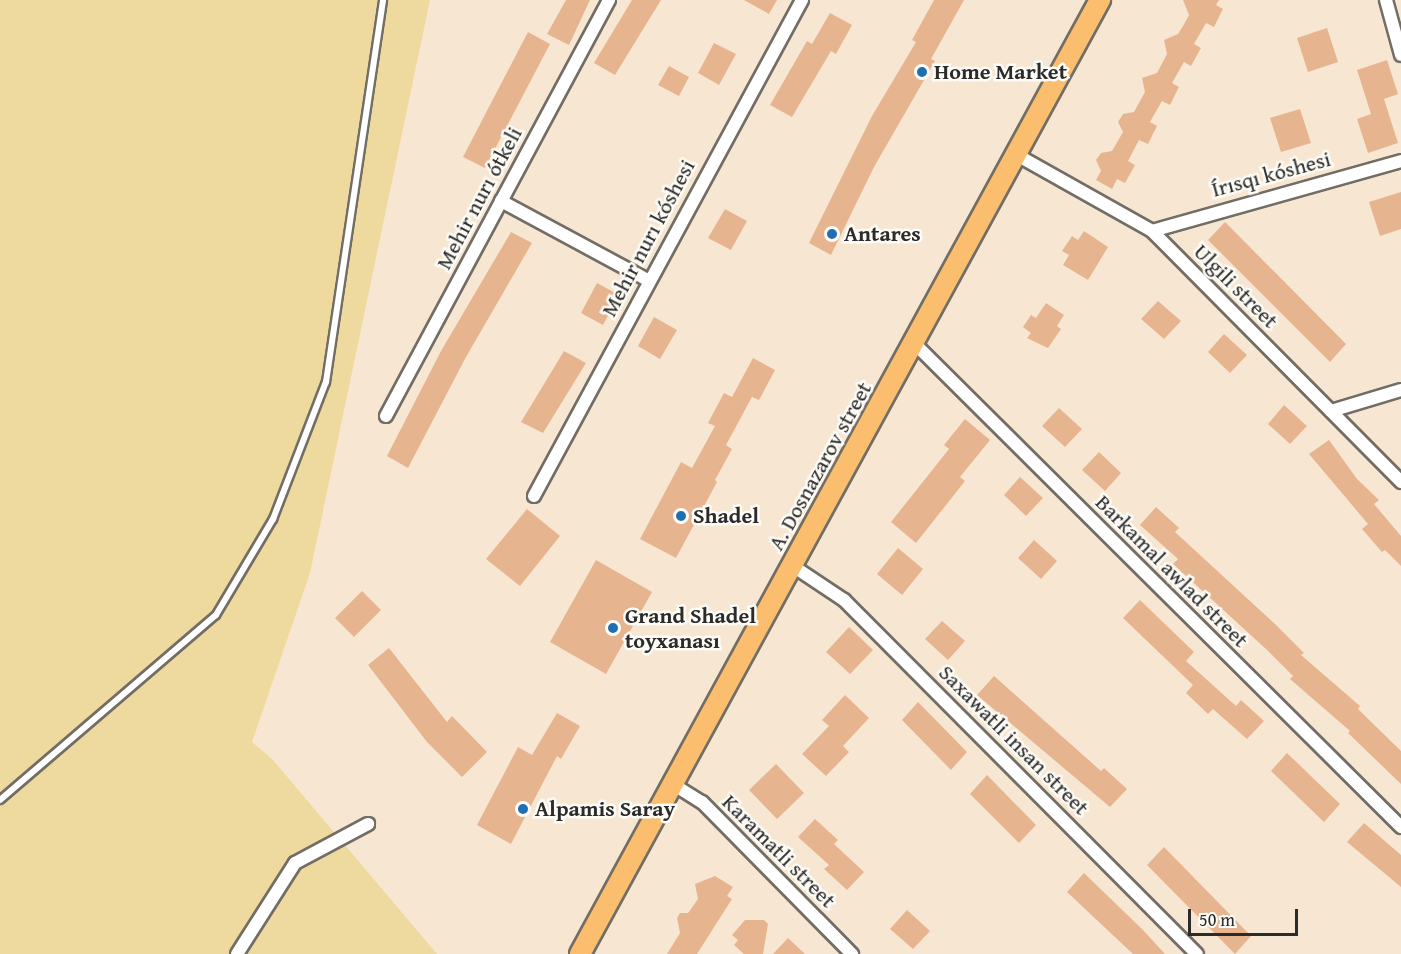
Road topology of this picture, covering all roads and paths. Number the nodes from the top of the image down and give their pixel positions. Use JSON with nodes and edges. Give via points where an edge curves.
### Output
{"nodes":[{"id":1,"x":383,"y":0,"type":"edge"},
{"id":2,"x":609,"y":0,"type":"edge"},
{"id":3,"x":802,"y":0,"type":"edge"},
{"id":4,"x":1100,"y":0,"type":"edge"},
{"id":5,"x":1386,"y":0,"type":"edge"},
{"id":6,"x":1401,"y":55,"type":"edge"},
{"id":7,"x":1015,"y":154,"type":"junction"},
{"id":8,"x":1401,"y":161,"type":"edge"},
{"id":9,"x":501,"y":201,"type":"junction"},
{"id":10,"x":1152,"y":231,"type":"junction"},
{"id":11,"x":648,"y":280,"type":"junction"},
{"id":12,"x":915,"y":343,"type":"junction"},
{"id":13,"x":1401,"y":390,"type":"edge"},
{"id":14,"x":1331,"y":411,"type":"junction"},
{"id":15,"x":386,"y":416,"type":"dead end"},
{"id":16,"x":1401,"y":482,"type":"edge"},
{"id":17,"x":534,"y":496,"type":"dead end"},
{"id":18,"x":793,"y":566,"type":"junction"},
{"id":19,"x":671,"y":783,"type":"junction"},
{"id":20,"x":0,"y":800,"type":"edge"},
{"id":21,"x":368,"y":824,"type":"dead end"},
{"id":22,"x":1401,"y":827,"type":"edge"},
{"id":23,"x":237,"y":954,"type":"edge"},
{"id":24,"x":580,"y":954,"type":"edge"},
{"id":25,"x":852,"y":954,"type":"edge"},
{"id":26,"x":1197,"y":954,"type":"edge"}],
"edges":[{"from":1,"to":20,"type":"lane","via":[[326,382],[273,519],[216,615]]},
{"from":2,"to":9,"type":"street","name":"Mehir nurı ótkeli"},
{"from":3,"to":11,"type":"street","name":"Mehir nurı kóshesi"},
{"from":4,"to":7,"type":"main road","name":"A. Dosnazarov street"},
{"from":5,"to":6,"type":"street"},
{"from":7,"to":10,"type":"street","name":"Ulgili street"},
{"from":7,"to":12,"type":"main road","name":"A. Dosnazarov street"},
{"from":8,"to":10,"type":"street","name":"Írısqı kóshesi"},
{"from":9,"to":11,"type":"street"},
{"from":9,"to":15,"type":"street","name":"Mehir nurı ótkeli"},
{"from":10,"to":14,"type":"street","name":"Ulgili street"},
{"from":11,"to":17,"type":"street","name":"Mehir nurı kóshesi"},
{"from":12,"to":18,"type":"main road","name":"A. Dosnazarov street"},
{"from":12,"to":22,"type":"street","name":"Barkamal awlad street"},
{"from":13,"to":14,"type":"street"},
{"from":14,"to":16,"type":"street","name":"Ulgili street"},
{"from":18,"to":19,"type":"main road","name":"A. Dosnazarov street"},
{"from":18,"to":26,"type":"street","name":"Saxawatli insan street","via":[[844,600]]},
{"from":19,"to":24,"type":"main road","name":"A. Dosnazarov street"},
{"from":19,"to":25,"type":"street","name":"Karamatli street","via":[[702,802]]},
{"from":21,"to":23,"type":"street","via":[[295,863]]}]}
